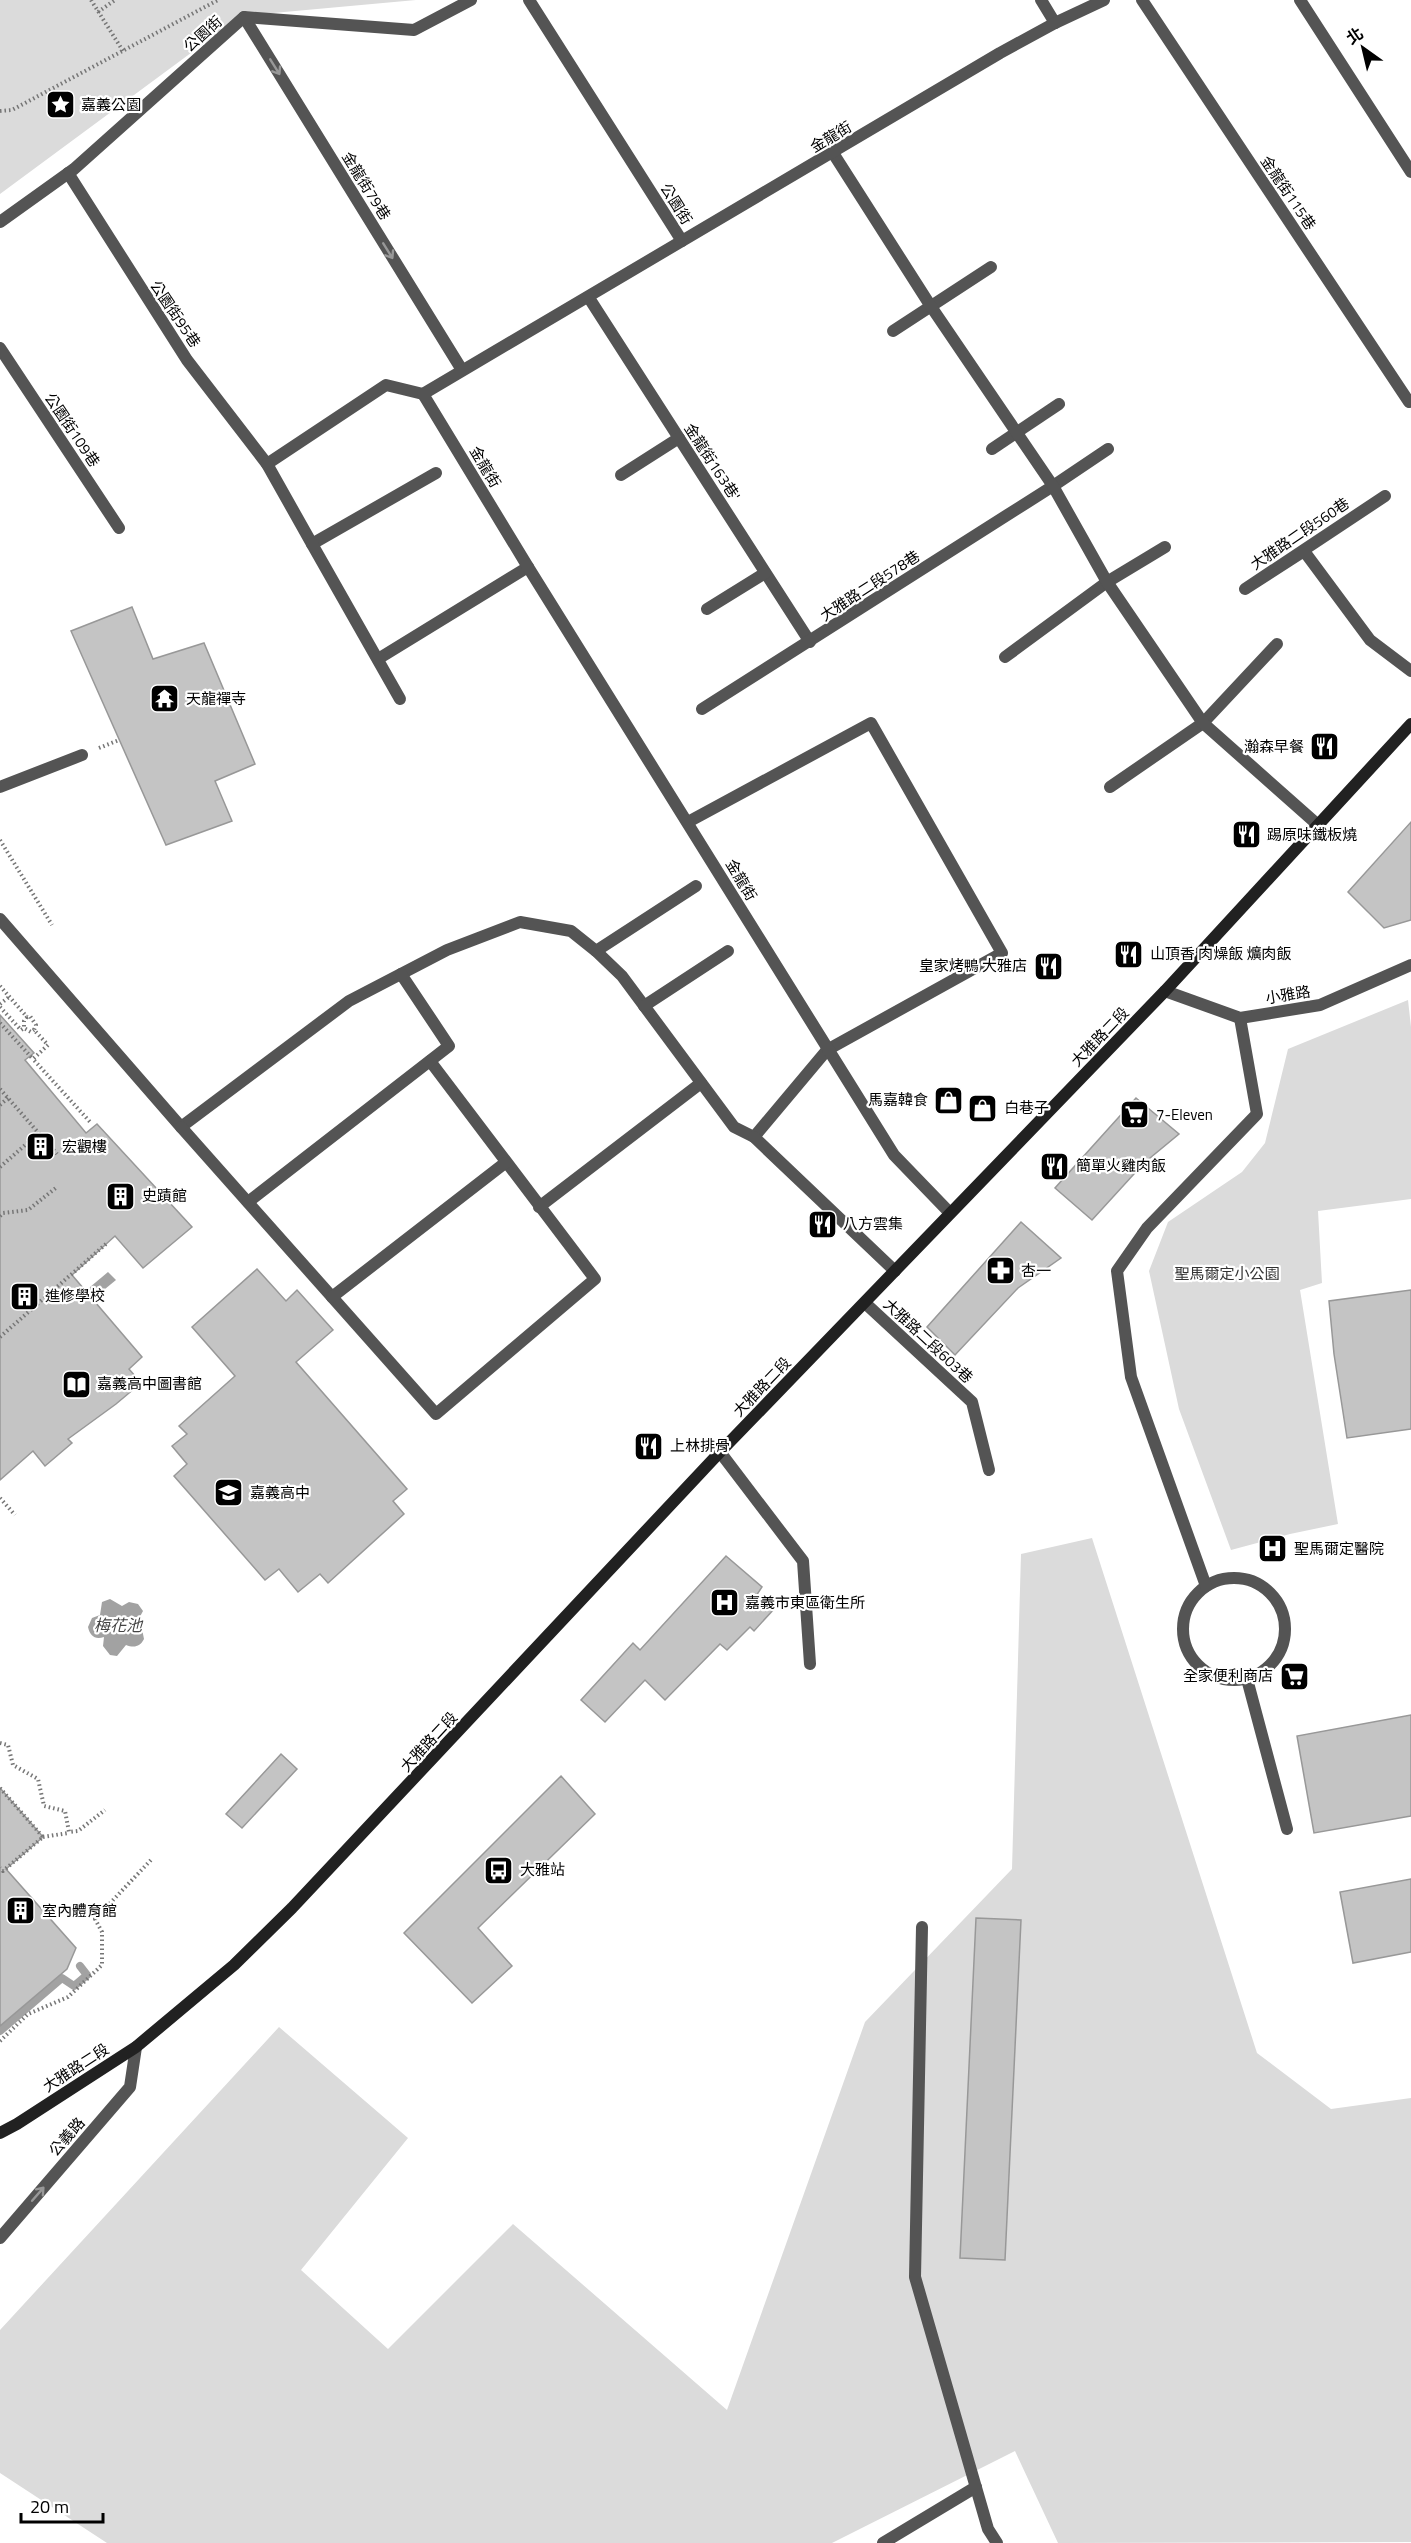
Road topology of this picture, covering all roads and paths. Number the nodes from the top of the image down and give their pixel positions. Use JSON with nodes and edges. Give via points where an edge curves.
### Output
{"nodes":[{"id":1,"x":91,"y":0,"type":"edge"},
{"id":2,"x":115,"y":0,"type":"edge"},
{"id":3,"x":218,"y":0,"type":"edge"},
{"id":4,"x":471,"y":0,"type":"edge"},
{"id":5,"x":529,"y":0,"type":"edge"},
{"id":6,"x":1041,"y":0,"type":"edge"},
{"id":7,"x":1104,"y":0,"type":"edge"},
{"id":8,"x":1142,"y":0,"type":"edge"},
{"id":9,"x":1300,"y":0,"type":"edge"},
{"id":10,"x":98,"y":12,"type":"junction"},
{"id":11,"x":244,"y":17,"type":"junction"},
{"id":12,"x":1055,"y":23,"type":"junction"},
{"id":13,"x":123,"y":51,"type":"junction"},
{"id":14,"x":0,"y":111,"type":"edge"},
{"id":15,"x":833,"y":153,"type":"junction"},
{"id":16,"x":1411,"y":172,"type":"edge"},
{"id":17,"x":68,"y":173,"type":"junction"},
{"id":18,"x":0,"y":222,"type":"edge"},
{"id":19,"x":682,"y":241,"type":"junction"},
{"id":20,"x":991,"y":267,"type":"dead end"},
{"id":21,"x":589,"y":298,"type":"junction"},
{"id":22,"x":930,"y":305,"type":"junction"},
{"id":23,"x":893,"y":331,"type":"dead end"},
{"id":24,"x":0,"y":348,"type":"edge"},
{"id":25,"x":462,"y":370,"type":"junction"},
{"id":26,"x":423,"y":394,"type":"junction"},
{"id":27,"x":1409,"y":402,"type":"dead end"},
{"id":28,"x":1059,"y":404,"type":"dead end"},
{"id":29,"x":1015,"y":433,"type":"junction"},
{"id":30,"x":679,"y":438,"type":"junction"},
{"id":31,"x":992,"y":448,"type":"dead end"},
{"id":32,"x":1108,"y":449,"type":"dead end"},
{"id":33,"x":267,"y":464,"type":"junction"},
{"id":34,"x":436,"y":473,"type":"dead end"},
{"id":35,"x":621,"y":475,"type":"dead end"},
{"id":36,"x":1053,"y":486,"type":"junction"},
{"id":37,"x":1385,"y":496,"type":"dead end"},
{"id":38,"x":119,"y":528,"type":"dead end"},
{"id":39,"x":312,"y":544,"type":"junction"},
{"id":40,"x":1165,"y":547,"type":"dead end"},
{"id":41,"x":528,"y":567,"type":"junction"},
{"id":42,"x":765,"y":573,"type":"junction"},
{"id":43,"x":1107,"y":582,"type":"junction"},
{"id":44,"x":708,"y":609,"type":"dead end"},
{"id":45,"x":810,"y":642,"type":"junction"},
{"id":46,"x":1277,"y":644,"type":"dead end"},
{"id":47,"x":1005,"y":657,"type":"dead end"},
{"id":48,"x":378,"y":659,"type":"junction"},
{"id":49,"x":1411,"y":671,"type":"edge"},
{"id":50,"x":400,"y":699,"type":"dead end"},
{"id":51,"x":702,"y":709,"type":"dead end"},
{"id":52,"x":1203,"y":723,"type":"junction"},
{"id":53,"x":1411,"y":724,"type":"edge"},
{"id":54,"x":82,"y":755,"type":"dead end"},
{"id":55,"x":0,"y":787,"type":"edge"},
{"id":56,"x":1110,"y":787,"type":"dead end"},
{"id":57,"x":688,"y":822,"type":"junction"},
{"id":58,"x":1318,"y":825,"type":"junction"},
{"id":59,"x":0,"y":840,"type":"edge"},
{"id":60,"x":696,"y":886,"type":"dead end"},
{"id":61,"x":0,"y":919,"type":"edge"},
{"id":62,"x":52,"y":926,"type":"dead end"},
{"id":63,"x":596,"y":951,"type":"junction"},
{"id":64,"x":728,"y":951,"type":"dead end"},
{"id":65,"x":1411,"y":965,"type":"edge"},
{"id":66,"x":401,"y":974,"type":"junction"},
{"id":67,"x":0,"y":986,"type":"edge"},
{"id":68,"x":1165,"y":991,"type":"junction"},
{"id":69,"x":9,"y":997,"type":"junction"},
{"id":70,"x":0,"y":1006,"type":"edge"},
{"id":71,"x":644,"y":1006,"type":"junction"},
{"id":72,"x":27,"y":1017,"type":"junction"},
{"id":73,"x":1240,"y":1018,"type":"junction"},
{"id":74,"x":0,"y":1023,"type":"edge"},
{"id":75,"x":24,"y":1028,"type":"junction"},
{"id":76,"x":34,"y":1030,"type":"junction"},
{"id":77,"x":826,"y":1050,"type":"junction"},
{"id":78,"x":33,"y":1059,"type":"junction"},
{"id":79,"x":430,"y":1061,"type":"junction"},
{"id":80,"x":701,"y":1083,"type":"junction"},
{"id":81,"x":0,"y":1089,"type":"edge"},
{"id":82,"x":8,"y":1098,"type":"junction"},
{"id":83,"x":0,"y":1105,"type":"edge"},
{"id":84,"x":91,"y":1123,"type":"dead end"},
{"id":85,"x":181,"y":1127,"type":"junction"},
{"id":86,"x":39,"y":1133,"type":"junction"},
{"id":87,"x":754,"y":1137,"type":"junction"},
{"id":88,"x":57,"y":1154,"type":"dead end"},
{"id":89,"x":505,"y":1162,"type":"junction"},
{"id":90,"x":0,"y":1167,"type":"edge"},
{"id":91,"x":57,"y":1187,"type":"dead end"},
{"id":92,"x":248,"y":1202,"type":"junction"},
{"id":93,"x":539,"y":1207,"type":"junction"},
{"id":94,"x":950,"y":1213,"type":"junction"},
{"id":95,"x":0,"y":1216,"type":"edge"},
{"id":96,"x":107,"y":1243,"type":"dead end"},
{"id":97,"x":895,"y":1271,"type":"junction"},
{"id":98,"x":332,"y":1297,"type":"junction"},
{"id":99,"x":865,"y":1303,"type":"junction"},
{"id":100,"x":0,"y":1337,"type":"edge"},
{"id":101,"x":720,"y":1452,"type":"junction"},
{"id":102,"x":989,"y":1470,"type":"dead end"},
{"id":103,"x":0,"y":1498,"type":"edge"},
{"id":104,"x":15,"y":1515,"type":"dead end"},
{"id":105,"x":1206,"y":1586,"type":"junction"},
{"id":106,"x":810,"y":1664,"type":"dead end"},
{"id":107,"x":1247,"y":1679,"type":"junction"},
{"id":108,"x":0,"y":1743,"type":"edge"},
{"id":109,"x":0,"y":1788,"type":"edge"},
{"id":110,"x":105,"y":1810,"type":"dead end"},
{"id":111,"x":1287,"y":1829,"type":"dead end"},
{"id":112,"x":69,"y":1833,"type":"junction"},
{"id":113,"x":43,"y":1837,"type":"junction"},
{"id":114,"x":151,"y":1860,"type":"dead end"},
{"id":115,"x":0,"y":1868,"type":"edge"},
{"id":116,"x":922,"y":1927,"type":"dead end"},
{"id":117,"x":0,"y":2041,"type":"edge"},
{"id":118,"x":136,"y":2047,"type":"junction"},
{"id":119,"x":0,"y":2133,"type":"edge"},
{"id":120,"x":0,"y":2238,"type":"edge"},
{"id":121,"x":976,"y":2487,"type":"junction"},
{"id":122,"x":883,"y":2543,"type":"edge"},
{"id":123,"x":997,"y":2543,"type":"edge"}],
"edges":[{"from":1,"to":10,"type":"path"},
{"from":2,"to":10,"type":"path"},
{"from":3,"to":13,"type":"path"},
{"from":4,"to":11,"type":"street","name":"公園街","via":[[414,30]]},
{"from":5,"to":19,"type":"street","name":"公園街"},
{"from":6,"to":12,"type":"street"},
{"from":7,"to":12,"type":"street","name":"金龍街"},
{"from":8,"to":27,"type":"street","name":"金龍街115巷"},
{"from":9,"to":16,"type":"street"},
{"from":10,"to":13,"type":"path"},
{"from":11,"to":17,"type":"street","name":"公園街"},
{"from":11,"to":25,"type":"street","name":"金龍街79巷","one_way":true},
{"from":12,"to":15,"type":"street","name":"金龍街"},
{"from":13,"to":14,"type":"path","via":[[12,110]]},
{"from":15,"to":19,"type":"street","name":"金龍街"},
{"from":15,"to":22,"type":"street"},
{"from":17,"to":18,"type":"street","name":"公園街"},
{"from":17,"to":33,"type":"street","name":"公園街95巷","via":[[187,360]]},
{"from":19,"to":21,"type":"street","name":"金龍街"},
{"from":20,"to":22,"type":"street"},
{"from":21,"to":25,"type":"street","name":"金龍街"},
{"from":21,"to":30,"type":"street","name":"金龍街163巷'"},
{"from":22,"to":23,"type":"street"},
{"from":22,"to":29,"type":"street"},
{"from":24,"to":38,"type":"street","name":"公園街109巷"},
{"from":25,"to":26,"type":"street","name":"金龍街"},
{"from":26,"to":33,"type":"street","via":[[386,385]]},
{"from":26,"to":41,"type":"street","name":"金龍街"},
{"from":28,"to":29,"type":"street"},
{"from":29,"to":31,"type":"street"},
{"from":29,"to":36,"type":"street"},
{"from":30,"to":35,"type":"street"},
{"from":30,"to":42,"type":"street","name":"金龍街163巷'"},
{"from":32,"to":36,"type":"street","name":"大雅路二段578巷"},
{"from":33,"to":39,"type":"street","name":"公園街95巷"},
{"from":34,"to":39,"type":"street"},
{"from":36,"to":43,"type":"street"},
{"from":36,"to":45,"type":"street","name":"大雅路二段578巷"},
{"from":37,"to":49,"type":"street","name":"大雅路二段560巷","via":[[1245,589],[1304,551],[1370,640]]},
{"from":39,"to":48,"type":"street","name":"公園街95巷"},
{"from":40,"to":43,"type":"street"},
{"from":41,"to":48,"type":"street"},
{"from":41,"to":57,"type":"street","name":"金龍街"},
{"from":42,"to":44,"type":"street"},
{"from":42,"to":45,"type":"street","name":"金龍街163巷'"},
{"from":43,"to":47,"type":"street"},
{"from":43,"to":52,"type":"street"},
{"from":45,"to":51,"type":"street","name":"大雅路二段578巷"},
{"from":46,"to":52,"type":"street"},
{"from":48,"to":50,"type":"street","name":"公園街95巷"},
{"from":52,"to":56,"type":"street"},
{"from":52,"to":58,"type":"street"},
{"from":53,"to":58,"type":"main road","name":"大雅路二段"},
{"from":54,"to":55,"type":"street"},
{"from":57,"to":77,"type":"street","name":"金龍街"},
{"from":57,"to":77,"type":"street","via":[[871,723],[1002,953]]},
{"from":58,"to":68,"type":"main road","name":"大雅路二段"},
{"from":59,"to":62,"type":"path"},
{"from":60,"to":63,"type":"street"},
{"from":61,"to":85,"type":"street"},
{"from":63,"to":66,"type":"street","via":[[571,931],[520,922],[447,950]]},
{"from":63,"to":71,"type":"street","via":[[622,976]]},
{"from":64,"to":71,"type":"street"},
{"from":65,"to":73,"type":"street","name":"小雅路","via":[[1320,1005]]},
{"from":66,"to":79,"type":"street","via":[[449,1046]]},
{"from":66,"to":85,"type":"street","via":[[349,1001]]},
{"from":67,"to":69,"type":"path"},
{"from":68,"to":73,"type":"street","name":"小雅路"},
{"from":68,"to":94,"type":"main road","name":"大雅路二段"},
{"from":69,"to":70,"type":"path"},
{"from":69,"to":72,"type":"path"},
{"from":70,"to":75,"type":"path","via":[[21,1030]]},
{"from":71,"to":80,"type":"street"},
{"from":72,"to":75,"type":"path"},
{"from":72,"to":76,"type":"path","via":[[36,1025]]},
{"from":73,"to":105,"type":"street","via":[[1257,1114],[1147,1228],[1117,1271],[1131,1377]]},
{"from":74,"to":78,"type":"path"},
{"from":75,"to":76,"type":"path"},
{"from":76,"to":78,"type":"path","via":[[48,1046]]},
{"from":77,"to":87,"type":"street"},
{"from":77,"to":94,"type":"street","name":"金龍街","via":[[894,1155]]},
{"from":78,"to":84,"type":"path"},
{"from":79,"to":89,"type":"street"},
{"from":79,"to":92,"type":"street"},
{"from":80,"to":87,"type":"street","via":[[734,1126]]},
{"from":80,"to":93,"type":"street"},
{"from":81,"to":82,"type":"path"},
{"from":82,"to":83,"type":"path"},
{"from":82,"to":86,"type":"path"},
{"from":85,"to":92,"type":"street"},
{"from":86,"to":88,"type":"path"},
{"from":86,"to":90,"type":"path"},
{"from":87,"to":97,"type":"street"},
{"from":89,"to":93,"type":"street"},
{"from":89,"to":98,"type":"street"},
{"from":91,"to":95,"type":"path","via":[[28,1210]]},
{"from":92,"to":98,"type":"street"},
{"from":93,"to":98,"type":"street","via":[[595,1279],[436,1414]]},
{"from":94,"to":97,"type":"main road","name":"大雅路二段"},
{"from":96,"to":100,"type":"path"},
{"from":97,"to":99,"type":"main road","name":"大雅路二段"},
{"from":99,"to":101,"type":"main road","name":"大雅路二段"},
{"from":99,"to":102,"type":"street","name":"大雅路二段603巷","via":[[972,1402]]},
{"from":101,"to":106,"type":"street","via":[[803,1561]]},
{"from":101,"to":118,"type":"main road","name":"大雅路二段","via":[[333,1867],[234,1965]]},
{"from":103,"to":104,"type":"path"},
{"from":105,"to":107,"type":"street","via":[[1186,1611],[1184,1643],[1201,1669],[1231,1681]]},
{"from":105,"to":107,"type":"street","via":[[1223,1579],[1241,1578],[1258,1583],[1282,1609],[1286,1626],[1284,1644],[1262,1673]]},
{"from":107,"to":111,"type":"street"},
{"from":108,"to":112,"type":"path","via":[[8,1745],[13,1765],[38,1779],[44,1806],[65,1811]]},
{"from":109,"to":113,"type":"path"},
{"from":110,"to":112,"type":"path","via":[[78,1831]]},
{"from":112,"to":113,"type":"path"},
{"from":113,"to":115,"type":"path","via":[[3,1871]]},
{"from":114,"to":117,"type":"path","via":[[96,1919],[102,1932],[102,1965],[68,1997],[28,2014]]},
{"from":116,"to":121,"type":"street","via":[[915,2277]]},
{"from":118,"to":119,"type":"main road","name":"大雅路二段"},
{"from":120,"to":118,"type":"street","name":"公義路","one_way":true,"via":[[130,2086]]},
{"from":121,"to":122,"type":"street"},
{"from":121,"to":123,"type":"street","via":[[988,2529]]}]}
